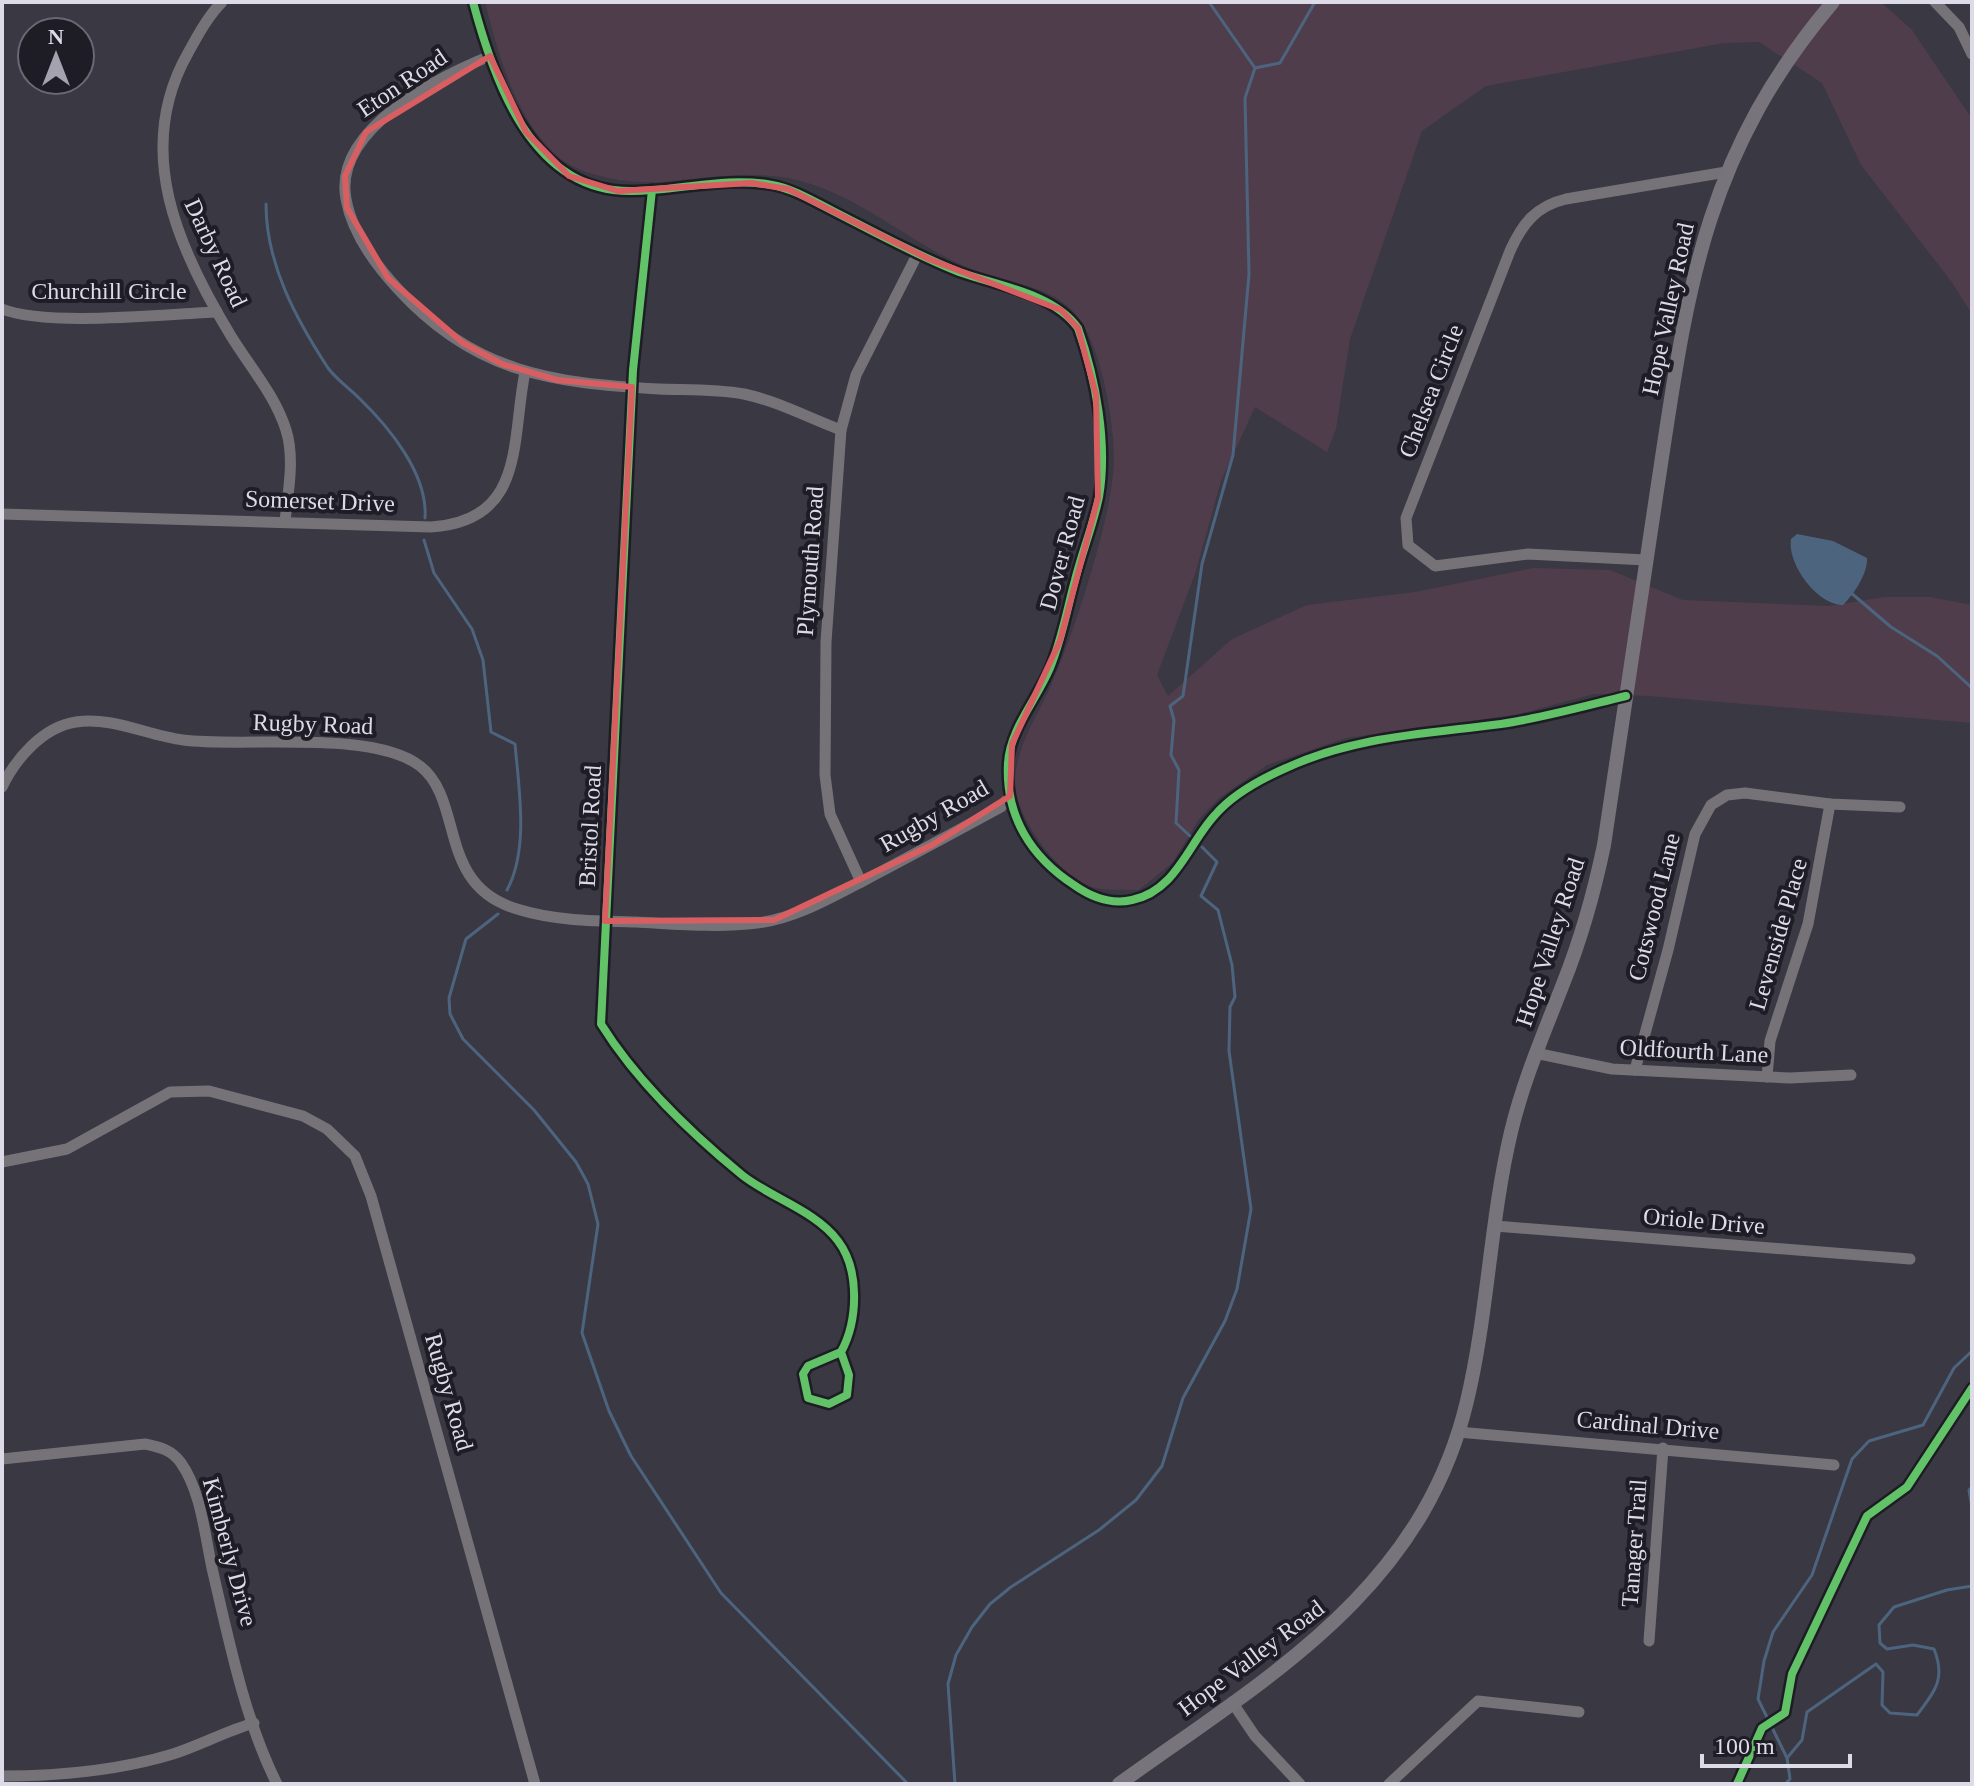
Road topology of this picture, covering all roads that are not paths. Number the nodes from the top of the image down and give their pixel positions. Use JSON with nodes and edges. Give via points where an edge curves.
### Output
{"nodes":[{"id":1,"x":222,"y":2,"type":"edge"},
{"id":2,"x":473,"y":2,"type":"edge"},
{"id":3,"x":1833,"y":2,"type":"edge"},
{"id":4,"x":1935,"y":2,"type":"edge"},
{"id":5,"x":1972,"y":54,"type":"edge"},
{"id":6,"x":490,"y":56,"type":"junction"},
{"id":7,"x":1726,"y":172,"type":"junction"},
{"id":8,"x":652,"y":190,"type":"junction"},
{"id":9,"x":918,"y":253,"type":"junction"},
{"id":10,"x":2,"y":309,"type":"edge"},
{"id":11,"x":217,"y":312,"type":"junction"},
{"id":12,"x":525,"y":372,"type":"junction"},
{"id":13,"x":632,"y":387,"type":"junction"},
{"id":14,"x":841,"y":430,"type":"junction"},
{"id":15,"x":2,"y":514,"type":"edge"},
{"id":16,"x":285,"y":521,"type":"junction"},
{"id":17,"x":1646,"y":560,"type":"junction"},
{"id":18,"x":1626,"y":696,"type":"junction"},
{"id":19,"x":2,"y":787,"type":"edge"},
{"id":20,"x":1010,"y":796,"type":"junction"},
{"id":21,"x":1830,"y":804,"type":"junction"},
{"id":22,"x":1900,"y":807,"type":"dead end"},
{"id":23,"x":861,"y":882,"type":"junction"},
{"id":24,"x":605,"y":921,"type":"junction"},
{"id":25,"x":1535,"y":1053,"type":"junction"},
{"id":26,"x":1635,"y":1070,"type":"junction"},
{"id":27,"x":1851,"y":1075,"type":"dead end"},
{"id":28,"x":1767,"y":1077,"type":"junction"},
{"id":29,"x":2,"y":1162,"type":"edge"},
{"id":30,"x":1495,"y":1226,"type":"junction"},
{"id":31,"x":1910,"y":1259,"type":"dead end"},
{"id":32,"x":841,"y":1352,"type":"junction"},
{"id":33,"x":1458,"y":1432,"type":"junction"},
{"id":34,"x":1663,"y":1448,"type":"junction"},
{"id":35,"x":2,"y":1459,"type":"edge"},
{"id":36,"x":1834,"y":1465,"type":"dead end"},
{"id":37,"x":1649,"y":1641,"type":"dead end"},
{"id":38,"x":1232,"y":1702,"type":"junction"},
{"id":39,"x":1579,"y":1712,"type":"dead end"},
{"id":40,"x":254,"y":1723,"type":"junction"},
{"id":41,"x":2,"y":1776,"type":"edge"},
{"id":42,"x":277,"y":1784,"type":"edge"},
{"id":43,"x":535,"y":1784,"type":"edge"},
{"id":44,"x":1119,"y":1784,"type":"edge"},
{"id":45,"x":1300,"y":1784,"type":"edge"},
{"id":46,"x":1389,"y":1784,"type":"edge"}],
"edges":[{"from":1,"to":11,"type":"street","name":"Darby Road","via":[[199,33],[171,90],[160,158],[175,226]]},
{"from":2,"to":6,"type":"street","name":"Dover Road"},
{"from":3,"to":7,"type":"main road","name":"Hope Valley Road","via":[[1780,70]]},
{"from":4,"to":5,"type":"street","via":[[1959,27]]},
{"from":6,"to":8,"type":"street","name":"Dover Road","via":[[513,111],[560,170],[606,189]]},
{"from":6,"to":12,"type":"street","name":"Eton Road","via":[[377,122],[354,149],[345,196],[366,248],[407,299],[463,343]]},
{"from":7,"to":17,"type":"main road","name":"Hope Valley Road","via":[[1703,235],[1683,318]]},
{"from":7,"to":17,"type":"street","name":"Chelsea Circle","via":[[1566,199],[1544,206],[1527,220],[1510,251],[1406,518],[1408,545],[1435,566],[1528,554]]},
{"from":8,"to":9,"type":"street","name":"Dover Road","via":[[769,184]]},
{"from":8,"to":13,"type":"street","name":"Bristol Road"},
{"from":9,"to":14,"type":"street","name":"Plymouth Road","via":[[856,375]]},
{"from":9,"to":20,"type":"street","name":"Dover Road","via":[[1061,310],[1078,328],[1096,395],[1098,498],[1060,641],[1012,744]]},
{"from":10,"to":11,"type":"street","name":"Churchill Circle","via":[[64,317]]},
{"from":11,"to":16,"type":"street","name":"Darby Road","via":[[273,398],[286,432]]},
{"from":12,"to":13,"type":"street","name":"Eton Road","via":[[580,384]]},
{"from":12,"to":16,"type":"street","name":"Somerset Drive","via":[[511,473],[480,514],[431,527]]},
{"from":13,"to":14,"type":"street","name":"Eton Road","via":[[743,394]]},
{"from":13,"to":24,"type":"street","name":"Bristol Road"},
{"from":14,"to":23,"type":"street","name":"Plymouth Road","via":[[826,642],[825,775],[830,814]]},
{"from":15,"to":16,"type":"street","name":"Somerset Drive"},
{"from":17,"to":18,"type":"main road","name":"Hope Valley Road"},
{"from":18,"to":20,"type":"street","name":"Dover Road","via":[[1521,721],[1367,740],[1288,766],[1224,805],[1183,864],[1133,900],[1096,898],[1044,863],[1025,839]]},
{"from":18,"to":25,"type":"main road","name":"Hope Valley Road","via":[[1595,886]]},
{"from":19,"to":24,"type":"street","name":"Rugby Road","via":[[33,744],[75,722],[186,741],[387,749],[418,764],[432,781],[461,858],[482,890],[518,910]]},
{"from":20,"to":23,"type":"street","name":"Rugby Road","via":[[1001,807]]},
{"from":21,"to":22,"type":"street","name":"Cotswood Lane"},
{"from":21,"to":26,"type":"street","name":"Cotswood Lane","via":[[1745,793],[1727,795],[1702,817]]},
{"from":21,"to":28,"type":"street","name":"Levenside Place","via":[[1808,924],[1770,1041]]},
{"from":23,"to":24,"type":"street","name":"Rugby Road","via":[[757,923]]},
{"from":24,"to":32,"type":"street","name":"Bristol Road","via":[[601,1024],[640,1079],[743,1175],[837,1239],[854,1289]]},
{"from":25,"to":26,"type":"street","name":"Oldfourth Lane","via":[[1587,1066]]},
{"from":25,"to":30,"type":"main road","name":"Hope Valley Road","via":[[1511,1131]]},
{"from":26,"to":28,"type":"street","name":"Oldfourth Lane"},
{"from":27,"to":28,"type":"street","name":"Oldfourth Lane"},
{"from":29,"to":43,"type":"street","name":"Rugby Road","via":[[67,1149],[161,1096],[193,1090],[303,1116],[351,1150],[371,1196]]},
{"from":30,"to":31,"type":"street","name":"Oriole Drive"},
{"from":30,"to":33,"type":"main road","name":"Hope Valley Road"},
{"from":32,"to":32,"type":"street","name":"Bristol Road","via":[[808,1366],[803,1374],[808,1398],[829,1404],[847,1395],[849,1375]]},
{"from":33,"to":34,"type":"street","name":"Cardinal Drive"},
{"from":33,"to":38,"type":"main road","name":"Hope Valley Road","via":[[1417,1526],[1382,1575],[1309,1647]]},
{"from":34,"to":36,"type":"street","name":"Cardinal Drive"},
{"from":34,"to":37,"type":"street","name":"Tanager Trail"},
{"from":35,"to":40,"type":"street","name":"Kimberly Drive","via":[[145,1444],[179,1460],[202,1522]]},
{"from":38,"to":44,"type":"main road","name":"Hope Valley Road"},
{"from":38,"to":45,"type":"street"},
{"from":39,"to":46,"type":"street","via":[[1478,1701]]},
{"from":40,"to":41,"type":"street","via":[[175,1753],[117,1767]]},
{"from":40,"to":42,"type":"street","name":"Kimberly Drive"}]}
